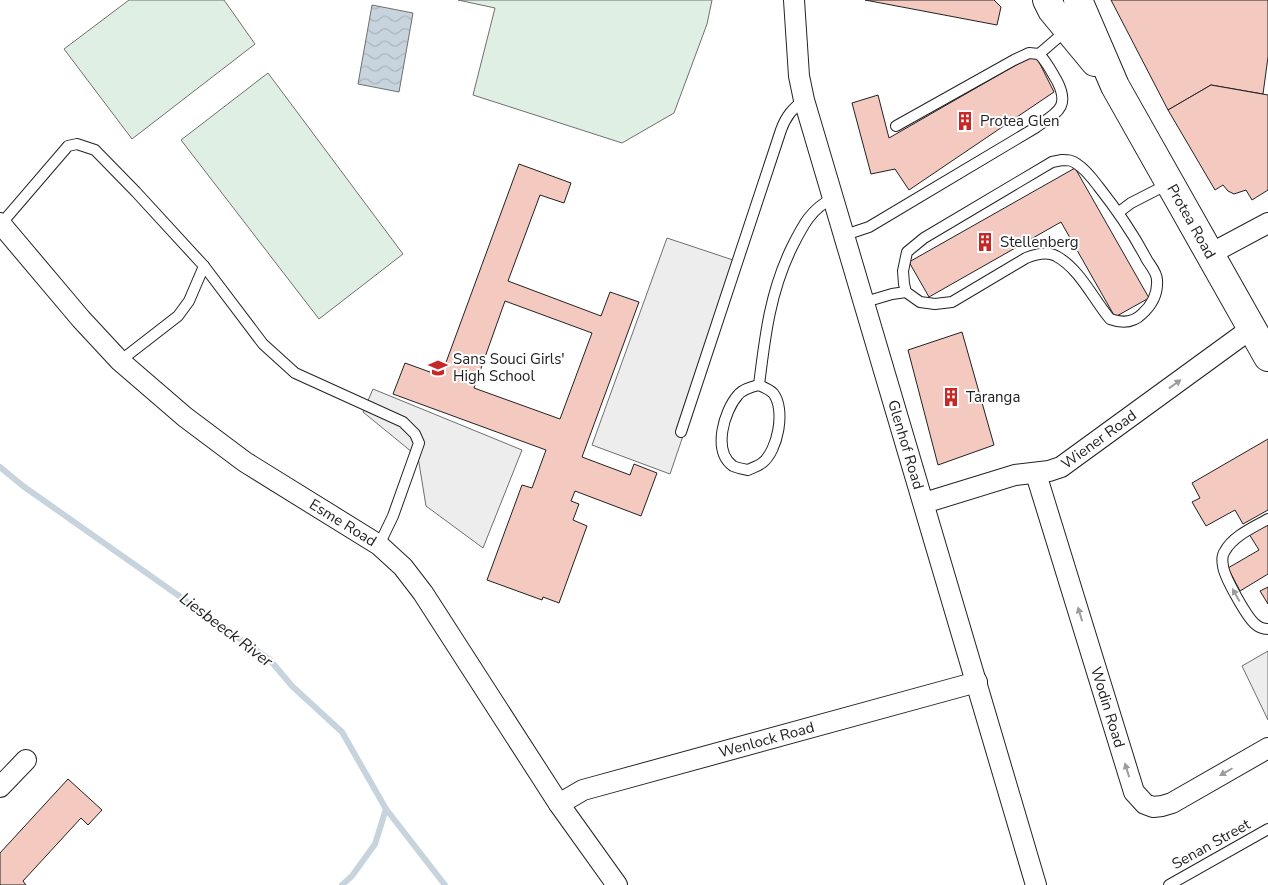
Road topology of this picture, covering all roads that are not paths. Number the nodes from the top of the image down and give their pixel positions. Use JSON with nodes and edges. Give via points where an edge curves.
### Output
{"nodes":[{"id":1,"x":794,"y":0,"type":"edge"},
{"id":2,"x":1047,"y":0,"type":"edge"},
{"id":3,"x":1078,"y":0,"type":"edge"},
{"id":4,"x":1068,"y":30,"type":"junction"},
{"id":5,"x":1039,"y":54,"type":"junction"},
{"id":6,"x":1115,"y":86,"type":"junction"},
{"id":7,"x":804,"y":100,"type":"junction"},
{"id":8,"x":896,"y":126,"type":"dead end"},
{"id":9,"x":1170,"y":183,"type":"junction"},
{"id":10,"x":834,"y":198,"type":"junction"},
{"id":11,"x":1119,"y":212,"type":"junction"},
{"id":12,"x":0,"y":223,"type":"edge"},
{"id":13,"x":1268,"y":223,"type":"edge"},
{"id":14,"x":845,"y":235,"type":"junction"},
{"id":15,"x":1210,"y":254,"type":"junction"},
{"id":16,"x":204,"y":266,"type":"junction"},
{"id":17,"x":906,"y":292,"type":"junction"},
{"id":18,"x":865,"y":302,"type":"junction"},
{"id":19,"x":1252,"y":328,"type":"junction"},
{"id":20,"x":1268,"y":357,"type":"edge"},
{"id":21,"x":120,"y":361,"type":"junction"},
{"id":22,"x":759,"y":385,"type":"junction"},
{"id":23,"x":681,"y":432,"type":"dead end"},
{"id":24,"x":1036,"y":474,"type":"junction"},
{"id":25,"x":924,"y":503,"type":"junction"},
{"id":26,"x":1268,"y":519,"type":"edge"},
{"id":27,"x":379,"y":545,"type":"junction"},
{"id":28,"x":1268,"y":629,"type":"edge"},
{"id":29,"x":977,"y":682,"type":"junction"},
{"id":30,"x":1268,"y":748,"type":"edge"},
{"id":31,"x":26,"y":760,"type":"dead end"},
{"id":32,"x":0,"y":787,"type":"edge"},
{"id":33,"x":559,"y":804,"type":"junction"},
{"id":34,"x":1268,"y":829,"type":"edge"},
{"id":35,"x":617,"y":885,"type":"edge"},
{"id":36,"x":1036,"y":885,"type":"edge"},
{"id":37,"x":1169,"y":885,"type":"edge"}],
"edges":[{"from":1,"to":7,"type":"street","name":"Glenhof Road","via":[[799,76]]},
{"from":2,"to":4,"type":"main road","name":"Protea Road"},
{"from":3,"to":6,"type":"main road","name":"Protea Road"},
{"from":4,"to":5,"type":"lane"},
{"from":4,"to":6,"type":"main road","name":"Protea Road"},
{"from":5,"to":8,"type":"lane","via":[[1022,56]]},
{"from":5,"to":14,"type":"lane","via":[[1047,63],[1064,98],[1053,115],[869,227]]},
{"from":6,"to":9,"type":"main road","name":"Protea Road"},
{"from":7,"to":10,"type":"street","name":"Glenhof Road"},
{"from":7,"to":23,"type":"lane","via":[[786,118],[781,130]]},
{"from":9,"to":11,"type":"lane"},
{"from":9,"to":15,"type":"main road","name":"Protea Road"},
{"from":10,"to":14,"type":"street","name":"Glenhof Road"},
{"from":10,"to":22,"type":"lane","via":[[809,216],[783,266],[766,325]]},
{"from":11,"to":17,"type":"lane","via":[[1076,163],[1070,160],[1052,162],[911,248],[904,259]]},
{"from":11,"to":17,"type":"lane","via":[[1158,278],[1152,304],[1131,321],[1110,319],[1068,265],[1055,255],[1044,253],[1026,258],[952,302],[920,302]]},
{"from":12,"to":16,"type":"lane","via":[[68,146],[83,145],[94,150]]},
{"from":12,"to":21,"type":"street","name":"Esme Road"},
{"from":13,"to":15,"type":"street"},
{"from":14,"to":18,"type":"street","name":"Glenhof Road"},
{"from":15,"to":19,"type":"main road","name":"Protea Road"},
{"from":16,"to":21,"type":"lane","via":[[189,301],[178,316]]},
{"from":16,"to":27,"type":"lane","via":[[263,344],[295,373],[403,422],[415,434],[419,443]]},
{"from":17,"to":18,"type":"lane"},
{"from":18,"to":25,"type":"street","name":"Glenhof Road"},
{"from":19,"to":20,"type":"main road","name":"Protea Road"},
{"from":24,"to":19,"type":"street","name":"Wiener Road","one_way":true,"via":[[1061,467]]},
{"from":21,"to":27,"type":"street","name":"Esme Road","via":[[185,417],[245,462]]},
{"from":22,"to":22,"type":"lane","via":[[772,392],[778,401],[779,434],[763,462],[748,470],[734,466],[725,457],[721,442],[728,413],[738,395]]},
{"from":24,"to":25,"type":"street","name":"Wiener Road","via":[[1015,475]]},
{"from":30,"to":24,"type":"street","name":"Wodin Road","one_way":true,"via":[[1172,803],[1154,807],[1139,798],[1134,792]]},
{"from":25,"to":29,"type":"street","name":"Glenhof Road"},
{"from":28,"to":26,"type":"lane","one_way":true,"via":[[1254,623],[1223,568],[1222,560],[1225,550],[1234,540]]},
{"from":27,"to":33,"type":"street","name":"Esme Road","via":[[403,567],[423,593]]},
{"from":29,"to":33,"type":"street","name":"Wenlock Road","via":[[584,790]]},
{"from":29,"to":36,"type":"street","name":"Glenhof Road"},
{"from":31,"to":32,"type":"street"},
{"from":33,"to":35,"type":"street","name":"Esme Road"},
{"from":34,"to":37,"type":"lane","name":"Senan Street"}]}
